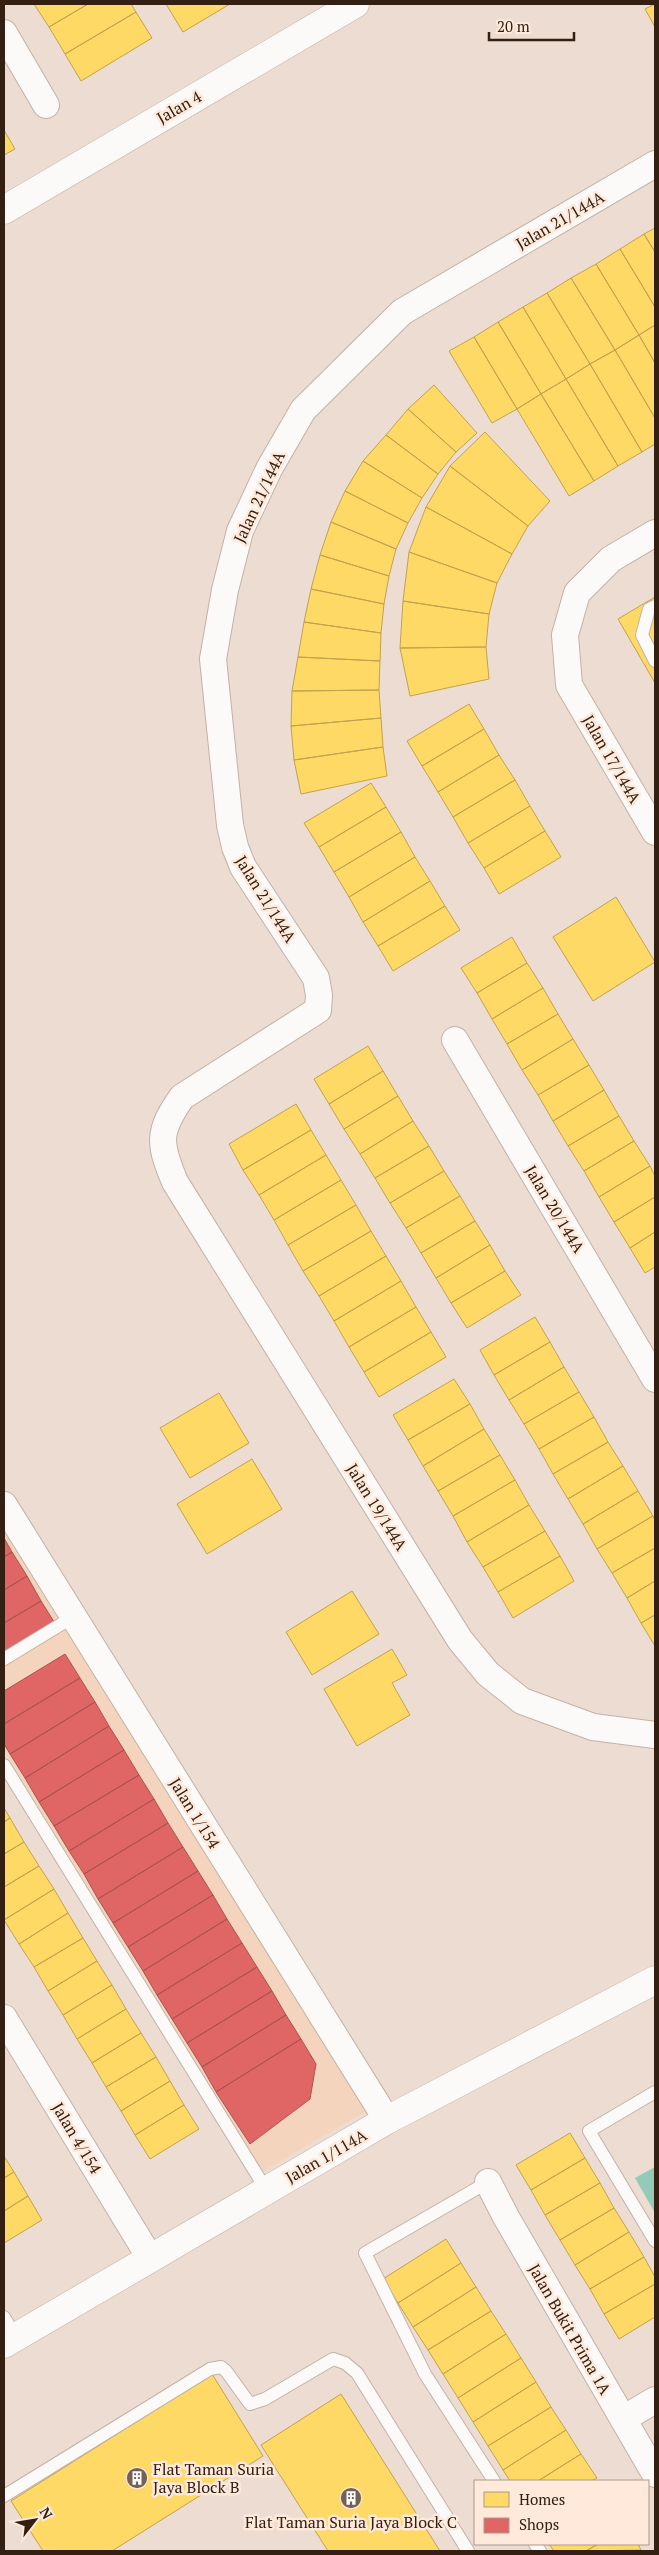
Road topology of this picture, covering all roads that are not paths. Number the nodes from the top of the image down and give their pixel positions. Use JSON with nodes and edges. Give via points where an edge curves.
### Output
{"nodes":[{"id":1,"x":355,"y":4,"type":"edge"},
{"id":2,"x":4,"y":33,"type":"edge"},
{"id":3,"x":46,"y":105,"type":"dead end"},
{"id":4,"x":655,"y":164,"type":"edge"},
{"id":5,"x":4,"y":210,"type":"edge"},
{"id":6,"x":655,"y":533,"type":"edge"},
{"id":7,"x":655,"y":606,"type":"edge"},
{"id":8,"x":655,"y":661,"type":"edge"},
{"id":9,"x":655,"y":832,"type":"edge"},
{"id":10,"x":319,"y":995,"type":"joint"},
{"id":11,"x":455,"y":1040,"type":"dead end"},
{"id":12,"x":655,"y":1379,"type":"edge"},
{"id":13,"x":4,"y":1505,"type":"edge"},
{"id":14,"x":73,"y":1617,"type":"junction"},
{"id":15,"x":4,"y":1659,"type":"edge"},
{"id":16,"x":655,"y":1735,"type":"edge"},
{"id":17,"x":4,"y":1765,"type":"edge"},
{"id":18,"x":655,"y":1980,"type":"edge"},
{"id":19,"x":4,"y":2018,"type":"edge"},
{"id":20,"x":655,"y":2092,"type":"edge"},
{"id":21,"x":387,"y":2120,"type":"junction"},
{"id":22,"x":488,"y":2182,"type":"joint"},
{"id":23,"x":267,"y":2191,"type":"junction"},
{"id":24,"x":655,"y":2241,"type":"edge"},
{"id":25,"x":150,"y":2258,"type":"junction"},
{"id":26,"x":8,"y":2333,"type":"edge"},
{"id":27,"x":655,"y":2400,"type":"edge"},
{"id":28,"x":623,"y":2419,"type":"junction"},
{"id":29,"x":655,"y":2474,"type":"edge"},
{"id":30,"x":493,"y":2480,"type":"edge"},
{"id":31,"x":4,"y":2496,"type":"edge"},
{"id":32,"x":468,"y":2551,"type":"edge"}],
"edges":[{"from":1,"to":5,"type":"street","name":"Jalan 4"},
{"from":2,"to":3,"type":"street"},
{"from":4,"to":10,"type":"street","name":"Jalan 21/144A","via":[[402,312],[303,410],[240,531],[213,659],[230,825],[244,867],[316,978]]},
{"from":6,"to":9,"type":"street","name":"Jalan 17/144A","via":[[611,560],[577,593],[565,635],[569,685]]},
{"from":7,"to":8,"type":"lane","via":[[649,609],[642,636]]},
{"from":10,"to":16,"type":"street","name":"Jalan 19/144A","via":[[318,1010],[182,1097],[162,1132],[164,1157],[175,1182],[460,1640],[488,1674],[522,1700],[593,1727]]},
{"from":11,"to":12,"type":"street","name":"Jalan 20/144A"},
{"from":13,"to":14,"type":"street","name":"Jalan 1/154"},
{"from":14,"to":15,"type":"lane"},
{"from":14,"to":21,"type":"street","name":"Jalan 1/154"},
{"from":17,"to":23,"type":"lane"},
{"from":18,"to":21,"type":"street","name":"Jalan 1/114A"},
{"from":19,"to":25,"type":"street","name":"Jalan 4/154"},
{"from":20,"to":24,"type":"lane","via":[[589,2131]]},
{"from":21,"to":23,"type":"street","name":"Jalan 1/114A"},
{"from":22,"to":28,"type":"street","name":"Jalan Bukit Prima 1A"},
{"from":22,"to":30,"type":"lane","via":[[365,2253],[425,2374]]},
{"from":23,"to":25,"type":"street","name":"Jalan 1/114A"},
{"from":25,"to":26,"type":"street","name":"Jalan 1/114A"},
{"from":27,"to":28,"type":"street"},
{"from":28,"to":29,"type":"street","name":"Jalan Bukit Prima 1A"},
{"from":31,"to":32,"type":"lane","via":[[210,2369],[221,2367],[226,2371],[250,2404],[266,2399],[333,2359],[345,2363],[357,2373]]}]}
